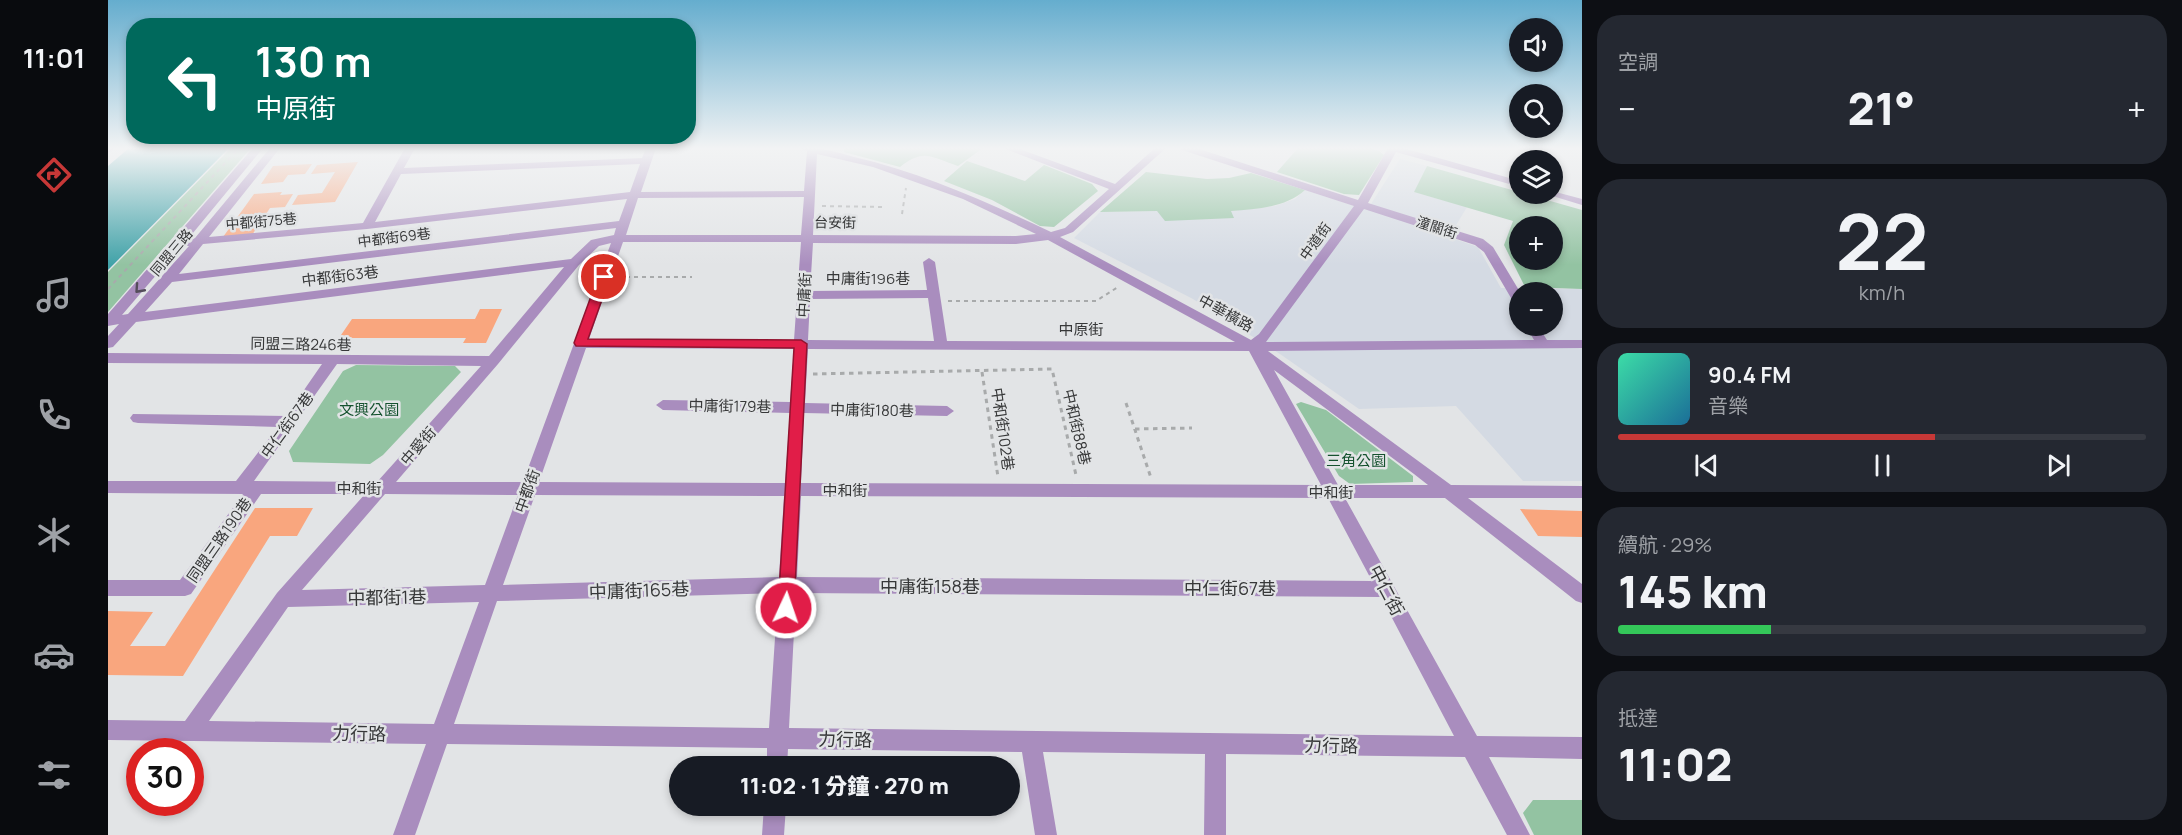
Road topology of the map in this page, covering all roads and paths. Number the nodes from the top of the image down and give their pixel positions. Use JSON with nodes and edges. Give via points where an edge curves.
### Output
{"nodes":[{"id":1,"x":203,"y":187,"type":"edge"},
{"id":2,"x":225,"y":187,"type":"edge"},
{"id":3,"x":243,"y":187,"type":"edge"},
{"id":4,"x":387,"y":187,"type":"edge"},
{"id":5,"x":637,"y":187,"type":"edge"},
{"id":6,"x":809,"y":187,"type":"edge"},
{"id":7,"x":907,"y":187,"type":"edge"},
{"id":8,"x":941,"y":187,"type":"edge"},
{"id":9,"x":1311,"y":187,"type":"edge"},
{"id":10,"x":1371,"y":187,"type":"edge"},
{"id":11,"x":1116,"y":188,"type":"edge"},
{"id":12,"x":1563,"y":189,"type":"edge"},
{"id":13,"x":1582,"y":194,"type":"edge"},
{"id":14,"x":634,"y":195,"type":"junction"},
{"id":15,"x":1563,"y":197,"type":"edge"},
{"id":16,"x":809,"y":200,"type":"junction"},
{"id":17,"x":1582,"y":202,"type":"edge"},
{"id":18,"x":1362,"y":203,"type":"junction"},
{"id":19,"x":883,"y":207,"type":"dead end"},
{"id":20,"x":902,"y":214,"type":"dead end"},
{"id":21,"x":367,"y":225,"type":"junction"},
{"id":22,"x":621,"y":231,"type":"junction"},
{"id":23,"x":1051,"y":236,"type":"junction"},
{"id":24,"x":807,"y":237,"type":"junction"},
{"id":25,"x":199,"y":242,"type":"junction"},
{"id":26,"x":178,"y":243,"type":"junction"},
{"id":27,"x":575,"y":262,"type":"junction"},
{"id":28,"x":929,"y":262,"type":"dead end"},
{"id":29,"x":604,"y":277,"type":"junction"},
{"id":30,"x":692,"y":277,"type":"dead end"},
{"id":31,"x":168,"y":279,"type":"junction"},
{"id":32,"x":1130,"y":279,"type":"junction"},
{"id":33,"x":1509,"y":284,"type":"edge"},
{"id":34,"x":108,"y":289,"type":"edge"},
{"id":35,"x":804,"y":295,"type":"junction"},
{"id":36,"x":934,"y":298,"type":"junction"},
{"id":37,"x":131,"y":320,"type":"junction"},
{"id":38,"x":108,"y":322,"type":"edge"},
{"id":39,"x":1538,"y":336,"type":"edge"},
{"id":40,"x":580,"y":343,"type":"junction"},
{"id":41,"x":108,"y":344,"type":"edge"},
{"id":42,"x":801,"y":344,"type":"junction"},
{"id":43,"x":942,"y":344,"type":"junction"},
{"id":44,"x":1543,"y":344,"type":"junction"},
{"id":45,"x":1582,"y":344,"type":"edge"},
{"id":46,"x":1252,"y":346,"type":"junction"},
{"id":47,"x":108,"y":358,"type":"edge"},
{"id":48,"x":332,"y":361,"type":"junction"},
{"id":49,"x":493,"y":361,"type":"junction"},
{"id":50,"x":982,"y":372,"type":"junction"},
{"id":51,"x":799,"y":374,"type":"junction"},
{"id":52,"x":1126,"y":403,"type":"dead end"},
{"id":53,"x":663,"y":405,"type":"dead end"},
{"id":54,"x":797,"y":408,"type":"junction"},
{"id":55,"x":947,"y":411,"type":"dead end"},
{"id":56,"x":138,"y":418,"type":"dead end"},
{"id":57,"x":290,"y":422,"type":"junction"},
{"id":58,"x":1192,"y":428,"type":"dead end"},
{"id":59,"x":1135,"y":429,"type":"junction"},
{"id":60,"x":108,"y":487,"type":"edge"},
{"id":61,"x":249,"y":488,"type":"junction"},
{"id":62,"x":382,"y":488,"type":"junction"},
{"id":63,"x":528,"y":488,"type":"junction"},
{"id":64,"x":793,"y":489,"type":"junction"},
{"id":65,"x":1000,"y":490,"type":"junction"},
{"id":66,"x":1079,"y":490,"type":"junction"},
{"id":67,"x":1156,"y":491,"type":"junction"},
{"id":68,"x":1333,"y":492,"type":"junction"},
{"id":69,"x":1582,"y":492,"type":"edge"},
{"id":70,"x":1450,"y":493,"type":"junction"},
{"id":71,"x":787,"y":585,"type":"junction"},
{"id":72,"x":108,"y":588,"type":"edge"},
{"id":73,"x":1073,"y":588,"type":"joint"},
{"id":74,"x":1386,"y":589,"type":"junction"},
{"id":75,"x":490,"y":595,"type":"junction"},
{"id":76,"x":1582,"y":595,"type":"edge"},
{"id":77,"x":283,"y":599,"type":"junction"},
{"id":78,"x":108,"y":730,"type":"edge"},
{"id":79,"x":189,"y":731,"type":"junction"},
{"id":80,"x":441,"y":734,"type":"junction"},
{"id":81,"x":779,"y":738,"type":"junction"},
{"id":82,"x":1031,"y":741,"type":"junction"},
{"id":83,"x":1216,"y":744,"type":"junction"},
{"id":84,"x":1471,"y":747,"type":"junction"},
{"id":85,"x":1582,"y":748,"type":"edge"},
{"id":86,"x":778,"y":756,"type":"edge"},
{"id":87,"x":774,"y":816,"type":"edge"},
{"id":88,"x":404,"y":835,"type":"edge"},
{"id":89,"x":773,"y":835,"type":"edge"},
{"id":90,"x":1046,"y":835,"type":"edge"},
{"id":91,"x":1215,"y":835,"type":"edge"},
{"id":92,"x":1519,"y":835,"type":"edge"}],
"edges":[{"from":1,"to":34,"type":"path"},
{"from":2,"to":26,"type":"street","name":"同盟三路"},
{"from":3,"to":25,"type":"street","name":"同盟三路"},
{"from":4,"to":21,"type":"street"},
{"from":5,"to":14,"type":"street","name":"中都街"},
{"from":6,"to":16,"type":"street","name":"中庸街"},
{"from":7,"to":20,"type":"path"},
{"from":8,"to":23,"type":"street","name":"中華橫路"},
{"from":9,"to":18,"type":"street","name":"潼關街"},
{"from":10,"to":18,"type":"street","name":"中道街"},
{"from":11,"to":23,"type":"street","via":[[1069,230]]},
{"from":12,"to":13,"type":"street"},
{"from":14,"to":16,"type":"street","name":"中都街75巷"},
{"from":14,"to":21,"type":"street","name":"中都街75巷"},
{"from":14,"to":22,"type":"street","name":"中都街"},
{"from":15,"to":17,"type":"street"},
{"from":16,"to":19,"type":"path"},
{"from":16,"to":24,"type":"street","name":"中庸街"},
{"from":18,"to":33,"type":"street","name":"潼關街","via":[[1479,242],[1489,250]]},
{"from":18,"to":46,"type":"street","name":"中道街","via":[[1264,338]]},
{"from":21,"to":25,"type":"street","name":"中都街75巷"},
{"from":22,"to":24,"type":"street","name":"台安街"},
{"from":22,"to":27,"type":"street","name":"中愛街","via":[[595,243]]},
{"from":22,"to":29,"type":"street","name":"中都街"},
{"from":22,"to":31,"type":"street","name":"中都街69巷"},
{"from":23,"to":24,"type":"street","name":"台安街","via":[[1016,240]]},
{"from":23,"to":32,"type":"street","name":"中華橫路"},
{"from":24,"to":35,"type":"street","name":"中庸街"},
{"from":25,"to":26,"type":"street","name":"中都街75巷"},
{"from":25,"to":31,"type":"street","name":"同盟三路"},
{"from":26,"to":38,"type":"street","name":"同盟三路","one_way":true},
{"from":27,"to":37,"type":"street","name":"中都街63巷"},
{"from":27,"to":49,"type":"street","name":"中愛街"},
{"from":28,"to":36,"type":"street"},
{"from":29,"to":30,"type":"path"},
{"from":29,"to":40,"type":"street","name":"中都街"},
{"from":31,"to":37,"type":"street","name":"同盟三路"},
{"from":32,"to":36,"type":"path","via":[[1096,301]]},
{"from":32,"to":46,"type":"street","name":"中華橫路"},
{"from":35,"to":36,"type":"street","name":"中庸街196巷"},
{"from":35,"to":42,"type":"street","name":"中庸街"},
{"from":36,"to":43,"type":"street"},
{"from":37,"to":38,"type":"street","name":"中都街63巷"},
{"from":37,"to":41,"type":"street","name":"同盟三路"},
{"from":39,"to":44,"type":"street"},
{"from":40,"to":42,"type":"street","name":"中原街"},
{"from":40,"to":63,"type":"street","name":"中都街"},
{"from":42,"to":43,"type":"street","name":"中原街"},
{"from":42,"to":51,"type":"street","name":"中庸街"},
{"from":43,"to":46,"type":"street","name":"中原街"},
{"from":44,"to":45,"type":"street","name":"中原街"},
{"from":44,"to":46,"type":"street","name":"中原街"},
{"from":46,"to":68,"type":"street","name":"中仁街"},
{"from":46,"to":70,"type":"street","name":"中華橫路"},
{"from":47,"to":48,"type":"street","name":"同盟三路246巷"},
{"from":48,"to":49,"type":"street","name":"同盟三路246巷"},
{"from":48,"to":57,"type":"street","name":"中仁街67巷"},
{"from":49,"to":62,"type":"street","name":"中愛街"},
{"from":50,"to":51,"type":"path"},
{"from":50,"to":65,"type":"path","name":"中和街102巷"},
{"from":50,"to":66,"type":"path","name":"中和街88巷","via":[[1052,369]]},
{"from":51,"to":54,"type":"street","name":"中庸街"},
{"from":52,"to":59,"type":"path"},
{"from":53,"to":54,"type":"street","name":"中庸街179巷"},
{"from":54,"to":55,"type":"street","name":"中庸街180巷"},
{"from":54,"to":64,"type":"street","name":"中庸街"},
{"from":56,"to":57,"type":"street"},
{"from":57,"to":61,"type":"street","name":"中仁街67巷"},
{"from":58,"to":59,"type":"path"},
{"from":59,"to":67,"type":"path"},
{"from":60,"to":61,"type":"street","name":"中和街"},
{"from":61,"to":62,"type":"street","name":"中和街"},
{"from":61,"to":72,"type":"street","name":"同盟三路190巷","via":[[185,588]]},
{"from":62,"to":63,"type":"street","name":"中和街"},
{"from":62,"to":77,"type":"street","name":"中愛街"},
{"from":63,"to":64,"type":"street","name":"中和街"},
{"from":63,"to":75,"type":"street","name":"中都街"},
{"from":64,"to":65,"type":"street","name":"中和街"},
{"from":64,"to":71,"type":"street","name":"中庸街"},
{"from":65,"to":66,"type":"street","name":"中和街"},
{"from":66,"to":67,"type":"street","name":"中和街"},
{"from":67,"to":68,"type":"street","name":"中和街"},
{"from":68,"to":70,"type":"street","name":"中和街"},
{"from":68,"to":74,"type":"street","name":"中仁街"},
{"from":69,"to":70,"type":"street","name":"中和街"},
{"from":70,"to":76,"type":"street","name":"中華橫路"},
{"from":71,"to":73,"type":"street","name":"中庸街158巷"},
{"from":71,"to":75,"type":"street","name":"中庸街165巷"},
{"from":71,"to":81,"type":"street","name":"中庸街"},
{"from":73,"to":74,"type":"street","name":"中仁街67巷"},
{"from":74,"to":84,"type":"street","name":"中仁街"},
{"from":75,"to":77,"type":"street","name":"中都街1巷"},
{"from":75,"to":80,"type":"street","name":"中都街"},
{"from":77,"to":79,"type":"street","name":"中愛街"},
{"from":78,"to":79,"type":"street","name":"力行路"},
{"from":79,"to":80,"type":"street","name":"力行路"},
{"from":80,"to":81,"type":"street","name":"力行路"},
{"from":80,"to":88,"type":"street","name":"中都街"},
{"from":81,"to":82,"type":"street","name":"力行路"},
{"from":81,"to":86,"type":"street","name":"中庸街"},
{"from":82,"to":83,"type":"street","name":"力行路"},
{"from":82,"to":90,"type":"street"},
{"from":83,"to":84,"type":"street","name":"力行路"},
{"from":83,"to":91,"type":"street"},
{"from":84,"to":85,"type":"street","name":"力行路"},
{"from":84,"to":92,"type":"street","name":"中仁街"},
{"from":87,"to":89,"type":"street"}]}
